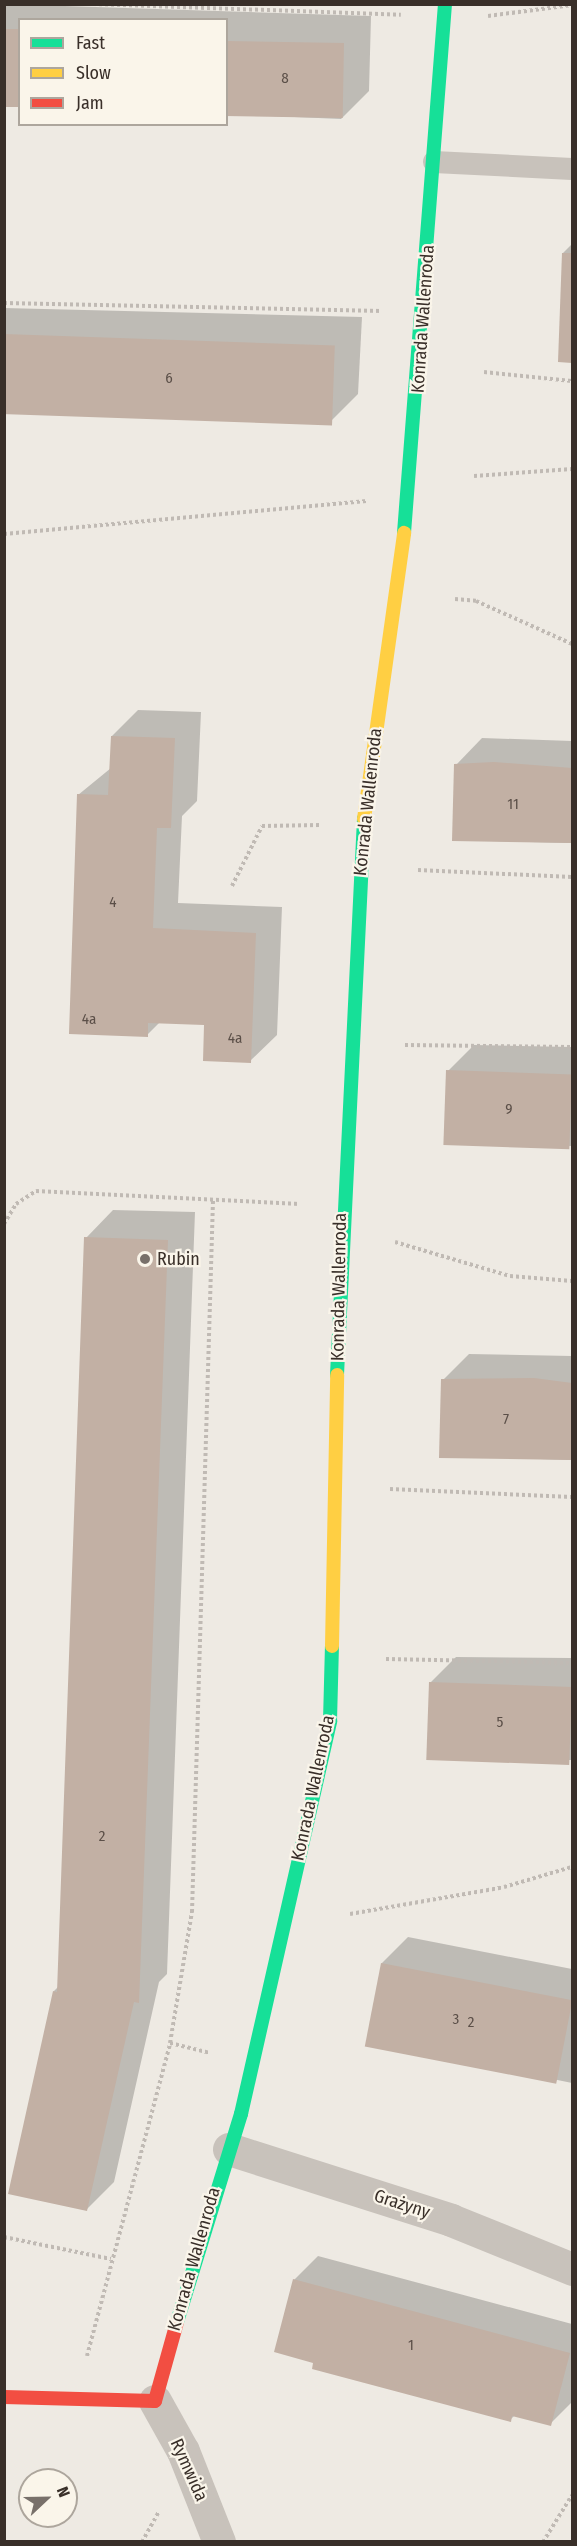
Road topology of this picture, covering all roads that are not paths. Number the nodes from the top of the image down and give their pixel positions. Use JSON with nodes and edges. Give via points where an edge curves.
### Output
{"nodes":[{"id":1,"x":445,"y":4,"type":"edge"},
{"id":2,"x":434,"y":162,"type":"junction"},
{"id":3,"x":573,"y":169,"type":"edge"},
{"id":4,"x":229,"y":2149,"type":"junction"},
{"id":5,"x":573,"y":2269,"type":"edge"},
{"id":6,"x":4,"y":2397,"type":"edge"},
{"id":7,"x":155,"y":2401,"type":"junction"},
{"id":8,"x":219,"y":2541,"type":"edge"}],
"edges":[{"from":1,"to":2,"type":"street","name":"Konrada Wallenroda"},
{"from":2,"to":3,"type":"lane"},
{"from":2,"to":4,"type":"street","name":"Konrada Wallenroda","via":[[413,473],[366,796],[354,945],[340,1229],[330,1721]]},
{"from":4,"to":5,"type":"street","name":"Grażyny","via":[[452,2220]]},
{"from":4,"to":7,"type":"street","name":"Konrada Wallenroda"},
{"from":6,"to":7,"type":"street"},
{"from":7,"to":8,"type":"street","name":"Rymwida","via":[[183,2451]]}]}
